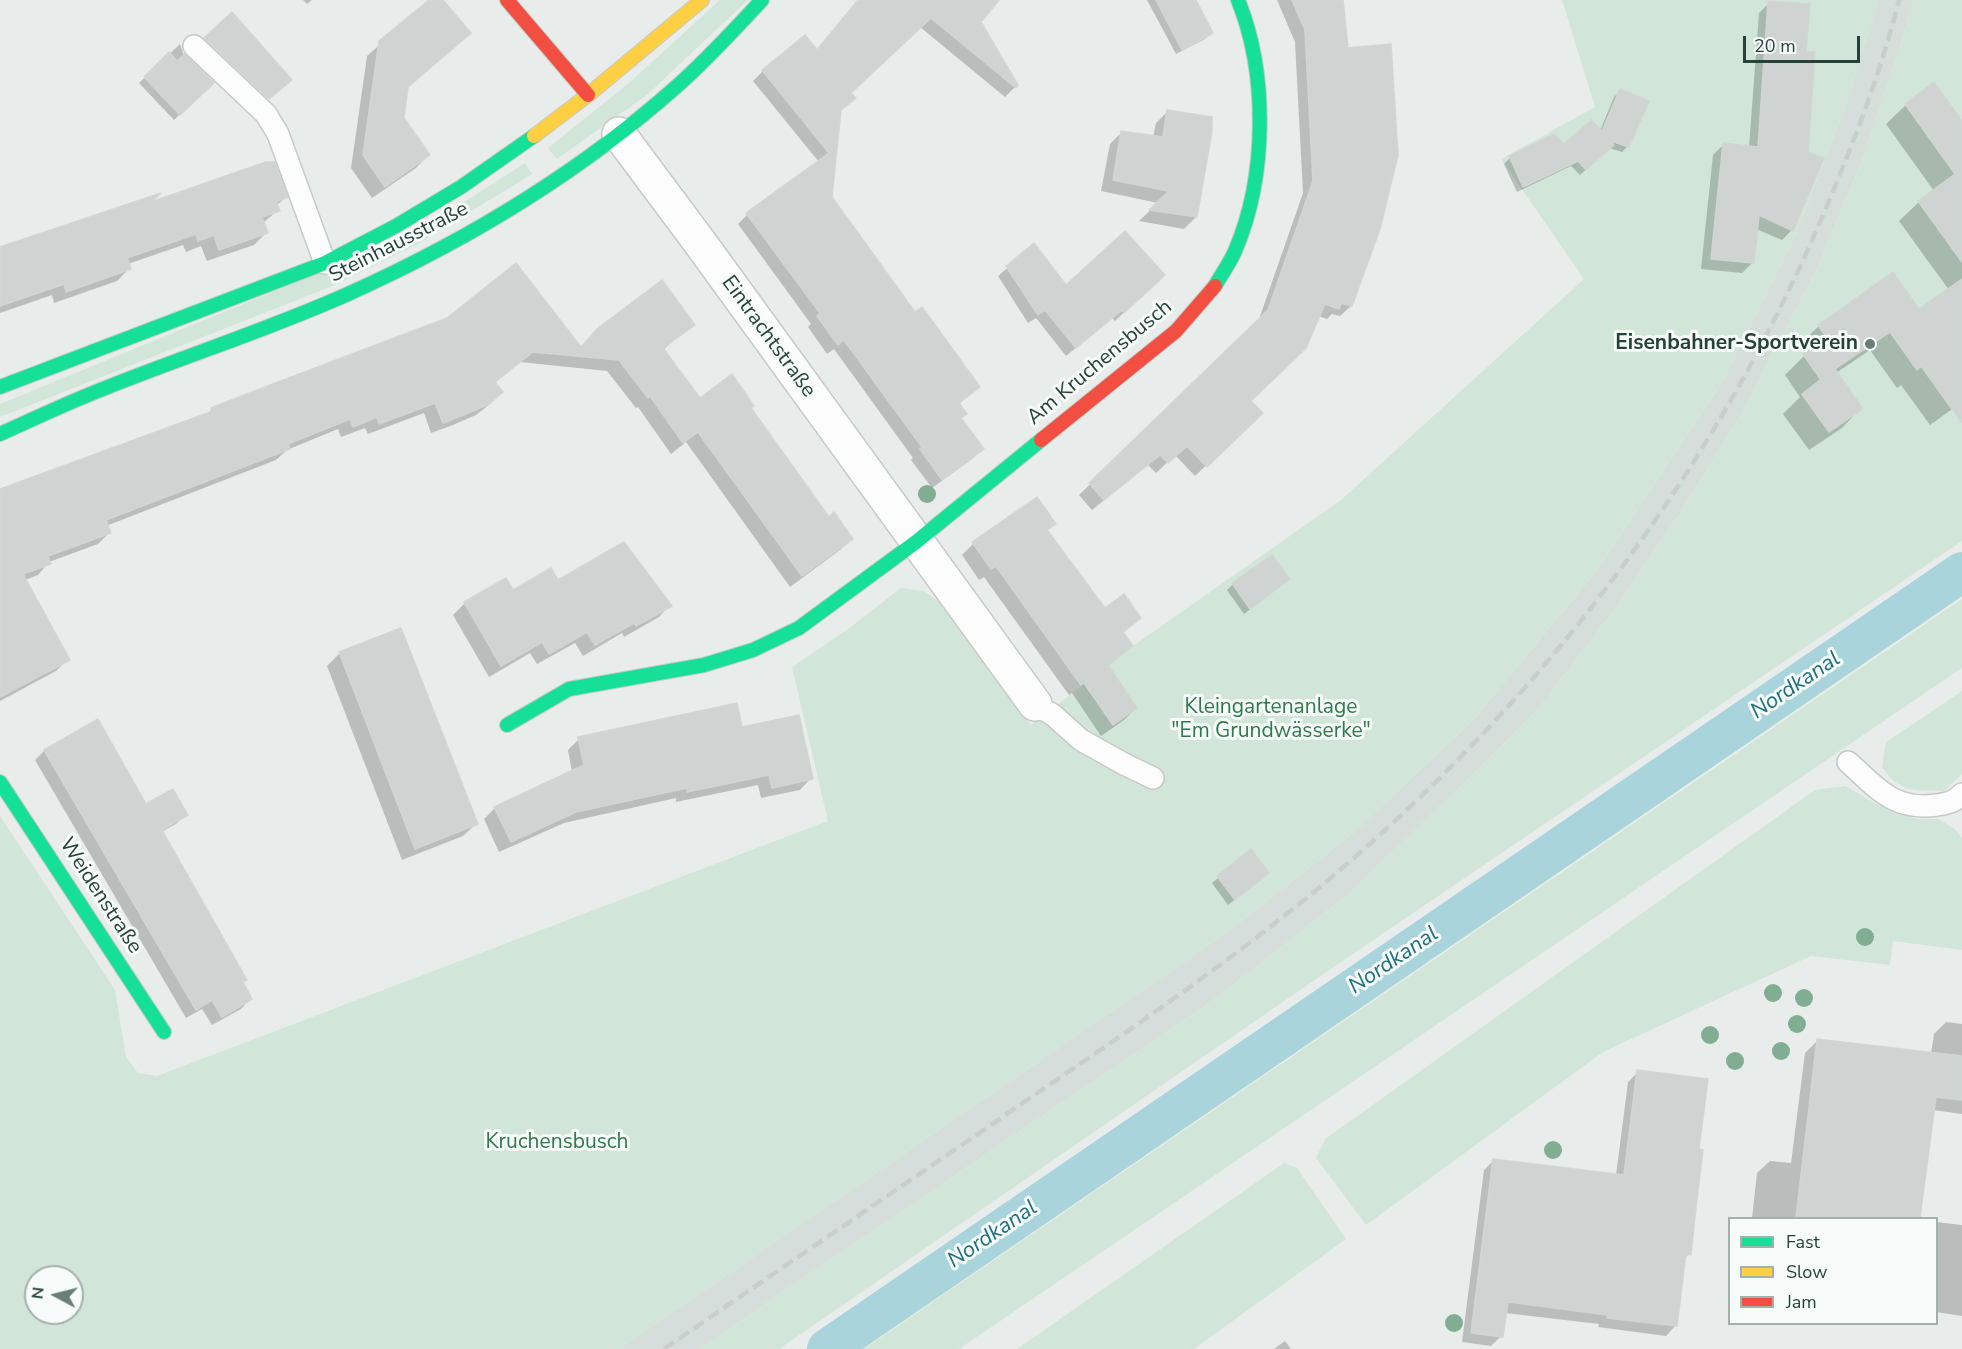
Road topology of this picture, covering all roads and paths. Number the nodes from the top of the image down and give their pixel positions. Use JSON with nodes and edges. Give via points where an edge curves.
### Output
{"nodes":[{"id":1,"x":507,"y":0,"type":"edge"},
{"id":2,"x":702,"y":0,"type":"edge"},
{"id":3,"x":762,"y":0,"type":"edge"},
{"id":4,"x":1238,"y":0,"type":"edge"},
{"id":5,"x":194,"y":46,"type":"dead end"},
{"id":6,"x":588,"y":95,"type":"junction"},
{"id":7,"x":619,"y":134,"type":"junction"},
{"id":8,"x":325,"y":263,"type":"junction"},
{"id":9,"x":0,"y":387,"type":"edge"},
{"id":10,"x":0,"y":434,"type":"edge"},
{"id":11,"x":916,"y":542,"type":"junction"},
{"id":12,"x":1035,"y":704,"type":"joint"},
{"id":13,"x":507,"y":725,"type":"dead end"},
{"id":14,"x":1848,"y":762,"type":"dead end"},
{"id":15,"x":1153,"y":778,"type":"dead end"},
{"id":16,"x":0,"y":782,"type":"edge"},
{"id":17,"x":1962,"y":794,"type":"edge"},
{"id":18,"x":164,"y":1032,"type":"dead end"}],
"edges":[{"from":1,"to":6,"type":"street"},
{"from":2,"to":6,"type":"street","name":"Steinhausstraße"},
{"from":3,"to":7,"type":"street","name":"Steinhausstraße","via":[[675,88]]},
{"from":4,"to":11,"type":"street","name":"Am Kruchensbusch","via":[[1256,60],[1259,111],[1257,165],[1250,207],[1235,252],[1213,289],[1176,331]]},
{"from":5,"to":8,"type":"lane","via":[[266,114],[278,134]]},
{"from":6,"to":8,"type":"street","name":"Steinhausstraße","via":[[461,187]]},
{"from":7,"to":10,"type":"street","name":"Steinhausstraße","via":[[490,220],[351,293],[76,400]]},
{"from":7,"to":11,"type":"street","name":"Eintrachtstraße"},
{"from":8,"to":9,"type":"street","name":"Steinhausstraße"},
{"from":11,"to":12,"type":"street","name":"Eintrachtstraße"},
{"from":11,"to":13,"type":"street","via":[[799,628],[753,650],[704,665],[569,689]]},
{"from":12,"to":15,"type":"lane","via":[[1053,714],[1081,740]]},
{"from":14,"to":17,"type":"lane","via":[[1887,797],[1908,806],[1954,802]]},
{"from":16,"to":18,"type":"street","name":"Weidenstraße"}]}
